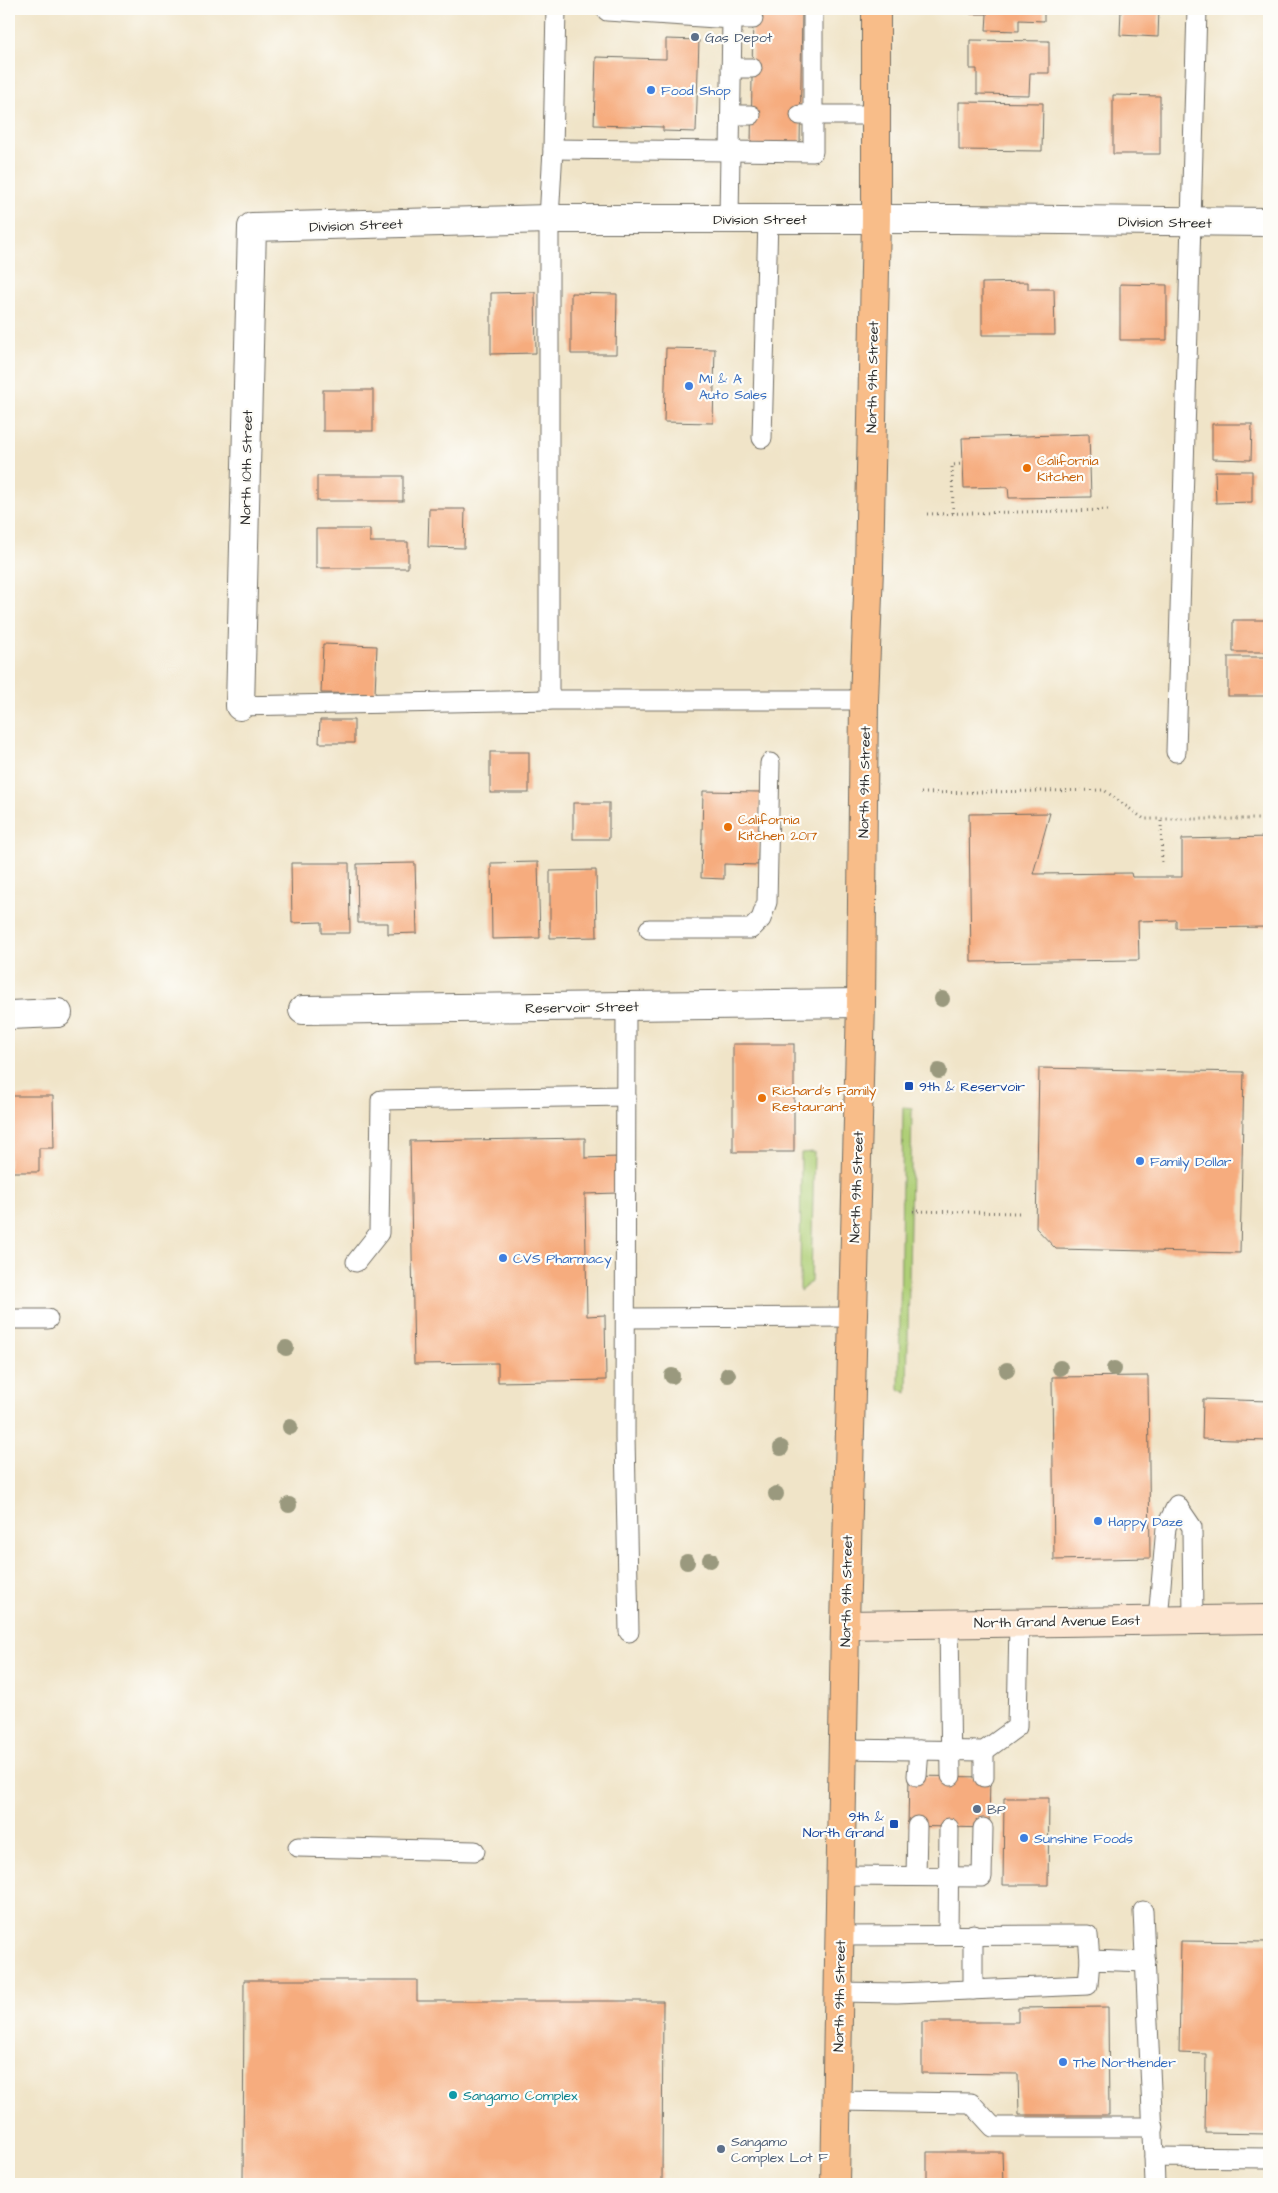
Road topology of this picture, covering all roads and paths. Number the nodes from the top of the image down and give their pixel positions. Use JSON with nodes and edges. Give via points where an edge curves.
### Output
{"nodes":[{"id":1,"x":556,"y":9,"type":"edge"},
{"id":2,"x":607,"y":9,"type":"edge"},
{"id":3,"x":876,"y":9,"type":"edge"},
{"id":4,"x":1197,"y":9,"type":"edge"},
{"id":5,"x":732,"y":14,"type":"edge"},
{"id":6,"x":809,"y":15,"type":"edge"},
{"id":7,"x":752,"y":19,"type":"dead end"},
{"id":8,"x":731,"y":68,"type":"junction"},
{"id":9,"x":752,"y":68,"type":"dead end"},
{"id":10,"x":731,"y":115,"type":"junction"},
{"id":11,"x":751,"y":115,"type":"dead end"},
{"id":12,"x":806,"y":115,"type":"junction"},
{"id":13,"x":876,"y":115,"type":"junction"},
{"id":14,"x":553,"y":149,"type":"junction"},
{"id":15,"x":729,"y":152,"type":"junction"},
{"id":16,"x":549,"y":219,"type":"junction"},
{"id":17,"x":729,"y":219,"type":"junction"},
{"id":18,"x":768,"y":219,"type":"junction"},
{"id":19,"x":876,"y":219,"type":"junction"},
{"id":20,"x":1191,"y":222,"type":"junction"},
{"id":21,"x":1269,"y":222,"type":"edge"},
{"id":22,"x":252,"y":227,"type":"joint"},
{"id":23,"x":762,"y":438,"type":"dead end"},
{"id":24,"x":963,"y":464,"type":"dead end"},
{"id":25,"x":1110,"y":510,"type":"dead end"},
{"id":26,"x":953,"y":513,"type":"junction"},
{"id":27,"x":927,"y":514,"type":"dead end"},
{"id":28,"x":548,"y":700,"type":"junction"},
{"id":29,"x":864,"y":700,"type":"junction"},
{"id":30,"x":240,"y":706,"type":"joint"},
{"id":31,"x":1176,"y":752,"type":"dead end"},
{"id":32,"x":770,"y":763,"type":"dead end"},
{"id":33,"x":921,"y":794,"type":"dead end"},
{"id":34,"x":1269,"y":819,"type":"edge"},
{"id":35,"x":1161,"y":821,"type":"junction"},
{"id":36,"x":1162,"y":865,"type":"dead end"},
{"id":37,"x":649,"y":929,"type":"dead end"},
{"id":38,"x":861,"y":1003,"type":"junction"},
{"id":39,"x":626,"y":1007,"type":"junction"},
{"id":40,"x":304,"y":1010,"type":"dead end"},
{"id":41,"x":58,"y":1013,"type":"dead end"},
{"id":42,"x":9,"y":1015,"type":"edge"},
{"id":43,"x":626,"y":1096,"type":"junction"},
{"id":44,"x":913,"y":1211,"type":"dead end"},
{"id":45,"x":1019,"y":1213,"type":"dead end"},
{"id":46,"x":356,"y":1262,"type":"dead end"},
{"id":47,"x":852,"y":1317,"type":"junction"},
{"id":48,"x":627,"y":1318,"type":"junction"},
{"id":49,"x":48,"y":1319,"type":"dead end"},
{"id":50,"x":9,"y":1320,"type":"edge"},
{"id":51,"x":1269,"y":1619,"type":"edge"},
{"id":52,"x":1158,"y":1620,"type":"junction"},
{"id":53,"x":1193,"y":1620,"type":"junction"},
{"id":54,"x":1018,"y":1622,"type":"junction"},
{"id":55,"x":949,"y":1623,"type":"junction"},
{"id":56,"x":845,"y":1625,"type":"junction"},
{"id":57,"x":629,"y":1632,"type":"dead end"},
{"id":58,"x":843,"y":1749,"type":"junction"},
{"id":59,"x":919,"y":1750,"type":"junction"},
{"id":60,"x":952,"y":1751,"type":"junction"},
{"id":61,"x":984,"y":1751,"type":"junction"},
{"id":62,"x":917,"y":1776,"type":"dead end"},
{"id":63,"x":951,"y":1776,"type":"dead end"},
{"id":64,"x":984,"y":1777,"type":"dead end"},
{"id":65,"x":917,"y":1826,"type":"dead end"},
{"id":66,"x":950,"y":1828,"type":"dead end"},
{"id":67,"x":983,"y":1828,"type":"dead end"},
{"id":68,"x":298,"y":1847,"type":"dead end"},
{"id":69,"x":475,"y":1851,"type":"dead end"},
{"id":70,"x":841,"y":1876,"type":"junction"},
{"id":71,"x":916,"y":1876,"type":"junction"},
{"id":72,"x":950,"y":1877,"type":"junction"},
{"id":73,"x":1143,"y":1911,"type":"dead end"},
{"id":74,"x":973,"y":1934,"type":"junction"},
{"id":75,"x":948,"y":1935,"type":"junction"},
{"id":76,"x":840,"y":1936,"type":"junction"},
{"id":77,"x":1090,"y":1960,"type":"junction"},
{"id":78,"x":1146,"y":1962,"type":"junction"},
{"id":79,"x":973,"y":1990,"type":"junction"},
{"id":80,"x":840,"y":1992,"type":"junction"},
{"id":81,"x":837,"y":2101,"type":"junction"},
{"id":82,"x":1154,"y":2127,"type":"junction"},
{"id":83,"x":1154,"y":2157,"type":"junction"},
{"id":84,"x":1269,"y":2158,"type":"edge"},
{"id":85,"x":835,"y":2184,"type":"edge"},
{"id":86,"x":1155,"y":2184,"type":"edge"}],
"edges":[{"from":1,"to":14,"type":"lane"},
{"from":2,"to":5,"type":"lane"},
{"from":3,"to":13,"type":"main road","name":"North 9th Street"},
{"from":4,"to":20,"type":"lane"},
{"from":5,"to":7,"type":"lane"},
{"from":5,"to":8,"type":"lane"},
{"from":6,"to":12,"type":"lane"},
{"from":8,"to":9,"type":"lane"},
{"from":8,"to":10,"type":"lane"},
{"from":10,"to":11,"type":"lane"},
{"from":10,"to":15,"type":"lane"},
{"from":12,"to":13,"type":"lane"},
{"from":12,"to":15,"type":"lane","via":[[813,152]]},
{"from":13,"to":19,"type":"main road","name":"North 9th Street"},
{"from":14,"to":15,"type":"lane"},
{"from":14,"to":16,"type":"lane"},
{"from":15,"to":17,"type":"lane"},
{"from":16,"to":17,"type":"street","name":"Division Street"},
{"from":16,"to":22,"type":"street","name":"Division Street"},
{"from":16,"to":28,"type":"lane"},
{"from":17,"to":18,"type":"street","name":"Division Street"},
{"from":18,"to":19,"type":"street","name":"Division Street"},
{"from":18,"to":23,"type":"lane"},
{"from":19,"to":20,"type":"street","name":"Division Street"},
{"from":19,"to":29,"type":"main road","name":"North 9th Street"},
{"from":20,"to":21,"type":"street","name":"Division Street"},
{"from":20,"to":31,"type":"lane"},
{"from":22,"to":30,"type":"street","name":"North 10th Street"},
{"from":24,"to":26,"type":"path","via":[[952,465]]},
{"from":25,"to":26,"type":"path"},
{"from":26,"to":27,"type":"path"},
{"from":28,"to":29,"type":"lane"},
{"from":28,"to":30,"type":"lane"},
{"from":29,"to":38,"type":"main road","name":"North 9th Street"},
{"from":32,"to":37,"type":"lane","via":[[767,902],[762,919],[751,929]]},
{"from":33,"to":35,"type":"path","via":[[1104,790],[1144,820]]},
{"from":34,"to":35,"type":"path"},
{"from":35,"to":36,"type":"path"},
{"from":38,"to":39,"type":"street","name":"Reservoir Street"},
{"from":38,"to":47,"type":"main road","name":"North 9th Street"},
{"from":39,"to":40,"type":"street","name":"Reservoir Street"},
{"from":39,"to":43,"type":"lane"},
{"from":41,"to":42,"type":"street"},
{"from":43,"to":46,"type":"lane","via":[[381,1100],[379,1232]]},
{"from":43,"to":48,"type":"lane"},
{"from":44,"to":45,"type":"path"},
{"from":47,"to":48,"type":"lane"},
{"from":47,"to":56,"type":"main road","name":"North 9th Street"},
{"from":48,"to":57,"type":"lane","via":[[625,1438]]},
{"from":49,"to":50,"type":"lane"},
{"from":51,"to":53,"type":"main road","name":"North Grand Avenue East"},
{"from":52,"to":53,"type":"main road","name":"North Grand Avenue East"},
{"from":52,"to":53,"type":"lane","via":[[1166,1527],[1177,1505],[1192,1527]]},
{"from":52,"to":54,"type":"main road","name":"North Grand Avenue East"},
{"from":54,"to":55,"type":"main road","name":"North Grand Avenue East"},
{"from":54,"to":61,"type":"lane","via":[[1017,1727]]},
{"from":55,"to":56,"type":"main road","name":"North Grand Avenue East"},
{"from":55,"to":60,"type":"lane"},
{"from":56,"to":58,"type":"main road","name":"North 9th Street"},
{"from":58,"to":59,"type":"lane"},
{"from":58,"to":70,"type":"main road","name":"North 9th Street"},
{"from":59,"to":60,"type":"lane"},
{"from":59,"to":62,"type":"lane"},
{"from":60,"to":61,"type":"lane"},
{"from":60,"to":63,"type":"lane"},
{"from":61,"to":64,"type":"lane"},
{"from":65,"to":71,"type":"lane"},
{"from":66,"to":72,"type":"lane"},
{"from":67,"to":72,"type":"lane","via":[[982,1877]]},
{"from":68,"to":69,"type":"lane"},
{"from":70,"to":71,"type":"lane"},
{"from":70,"to":76,"type":"main road","name":"North 9th Street"},
{"from":71,"to":72,"type":"lane"},
{"from":72,"to":75,"type":"lane"},
{"from":73,"to":78,"type":"lane"},
{"from":74,"to":75,"type":"lane"},
{"from":74,"to":77,"type":"lane","via":[[1088,1935]]},
{"from":74,"to":79,"type":"lane"},
{"from":75,"to":76,"type":"lane"},
{"from":76,"to":80,"type":"main road","name":"North 9th Street"},
{"from":77,"to":78,"type":"lane"},
{"from":77,"to":79,"type":"lane","via":[[1088,1985]]},
{"from":78,"to":82,"type":"lane"},
{"from":79,"to":80,"type":"lane"},
{"from":80,"to":81,"type":"main road","name":"North 9th Street"},
{"from":81,"to":82,"type":"lane","via":[[971,2103],[993,2127]]},
{"from":81,"to":85,"type":"main road","name":"North 9th Street"},
{"from":82,"to":83,"type":"lane"},
{"from":83,"to":84,"type":"lane"},
{"from":83,"to":86,"type":"lane"}]}
